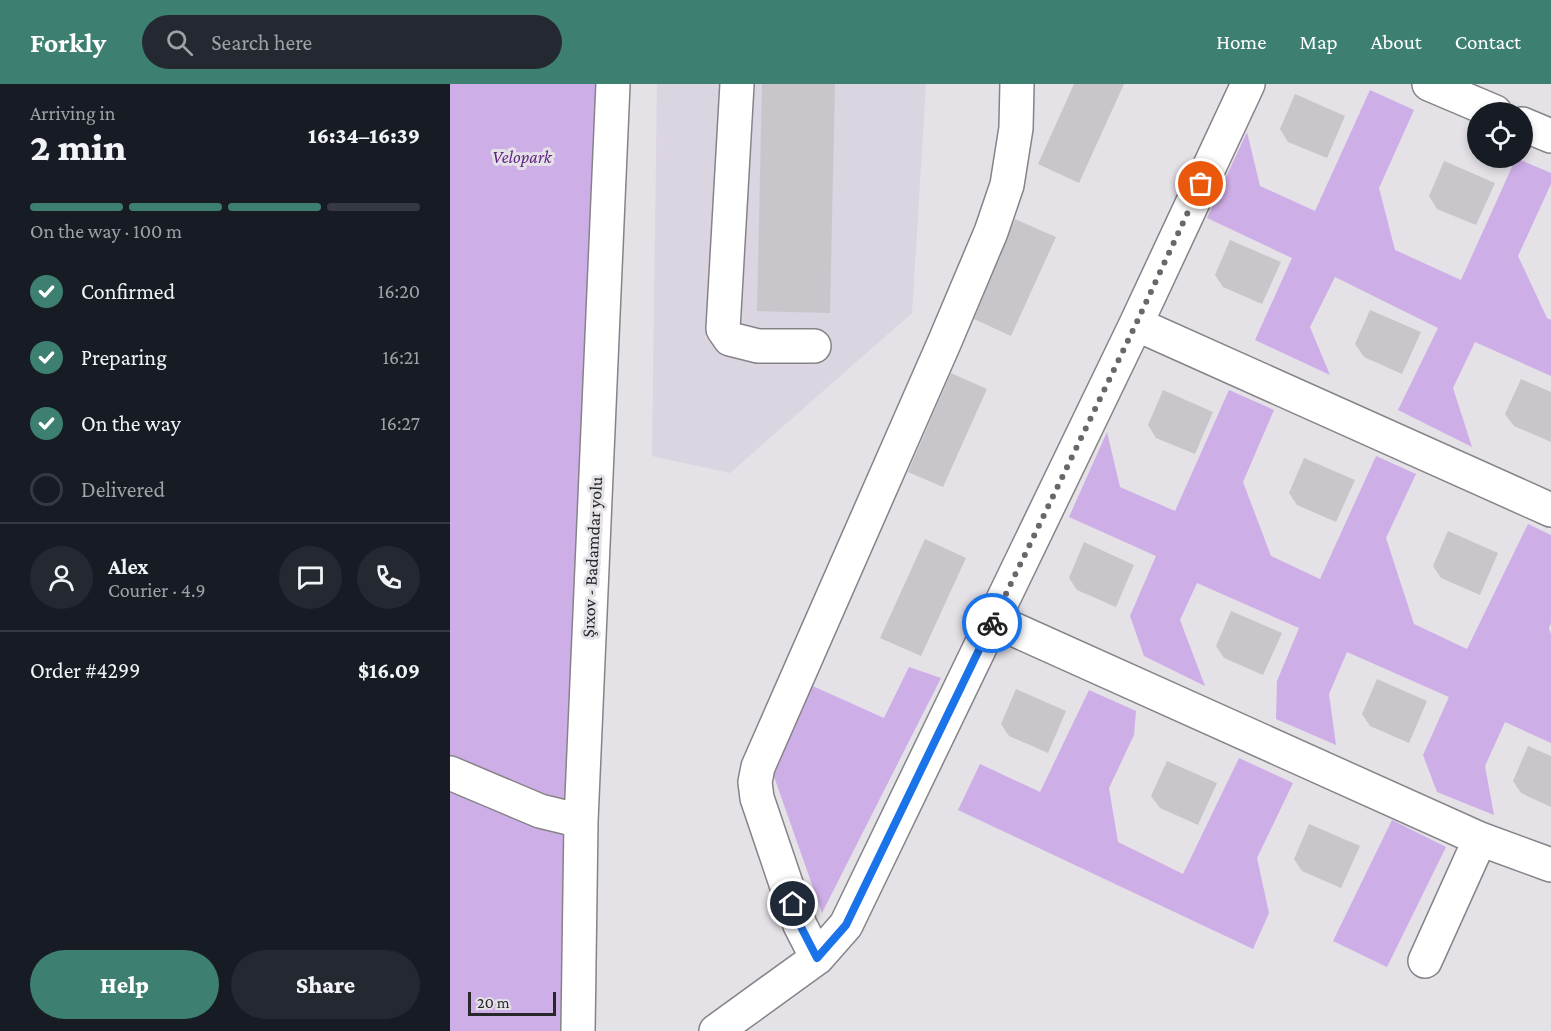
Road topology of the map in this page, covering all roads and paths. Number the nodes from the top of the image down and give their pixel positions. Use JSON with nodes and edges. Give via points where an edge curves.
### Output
{"nodes":[{"id":1,"x":613,"y":84,"type":"edge"},
{"id":2,"x":737,"y":84,"type":"edge"},
{"id":3,"x":1017,"y":84,"type":"edge"},
{"id":4,"x":1248,"y":84,"type":"edge"},
{"id":5,"x":1429,"y":84,"type":"edge"},
{"id":6,"x":1472,"y":102,"type":"edge"},
{"id":7,"x":1533,"y":129,"type":"edge"},
{"id":8,"x":1551,"y":136,"type":"edge"},
{"id":9,"x":1136,"y":324,"type":"junction"},
{"id":10,"x":814,"y":346,"type":"dead end"},
{"id":11,"x":1551,"y":510,"type":"edge"},
{"id":12,"x":993,"y":621,"type":"junction"},
{"id":13,"x":450,"y":773,"type":"edge"},
{"id":14,"x":581,"y":821,"type":"junction"},
{"id":15,"x":1480,"y":839,"type":"junction"},
{"id":16,"x":1551,"y":866,"type":"edge"},
{"id":17,"x":817,"y":958,"type":"junction"},
{"id":18,"x":1425,"y":962,"type":"dead end"},
{"id":19,"x":578,"y":1031,"type":"edge"},
{"id":20,"x":716,"y":1031,"type":"edge"}],
"edges":[{"from":1,"to":14,"type":"street","name":"Şıxov - Badamdar yolu"},
{"from":2,"to":10,"type":"street","via":[[723,329],[730,339],[758,346]]},
{"from":3,"to":17,"type":"street","via":[[1016,128],[1007,185],[991,232],[758,767],[757,798],[800,925]]},
{"from":4,"to":9,"type":"street"},
{"from":5,"to":6,"type":"street"},
{"from":7,"to":8,"type":"street"},
{"from":9,"to":11,"type":"street"},
{"from":9,"to":12,"type":"street"},
{"from":12,"to":15,"type":"street"},
{"from":12,"to":17,"type":"street","via":[[846,925]]},
{"from":13,"to":14,"type":"street","via":[[540,811]]},
{"from":14,"to":19,"type":"street","name":"Şıxov - Badamdar yolu"},
{"from":15,"to":16,"type":"street"},
{"from":15,"to":18,"type":"street"},
{"from":17,"to":20,"type":"street"}]}
